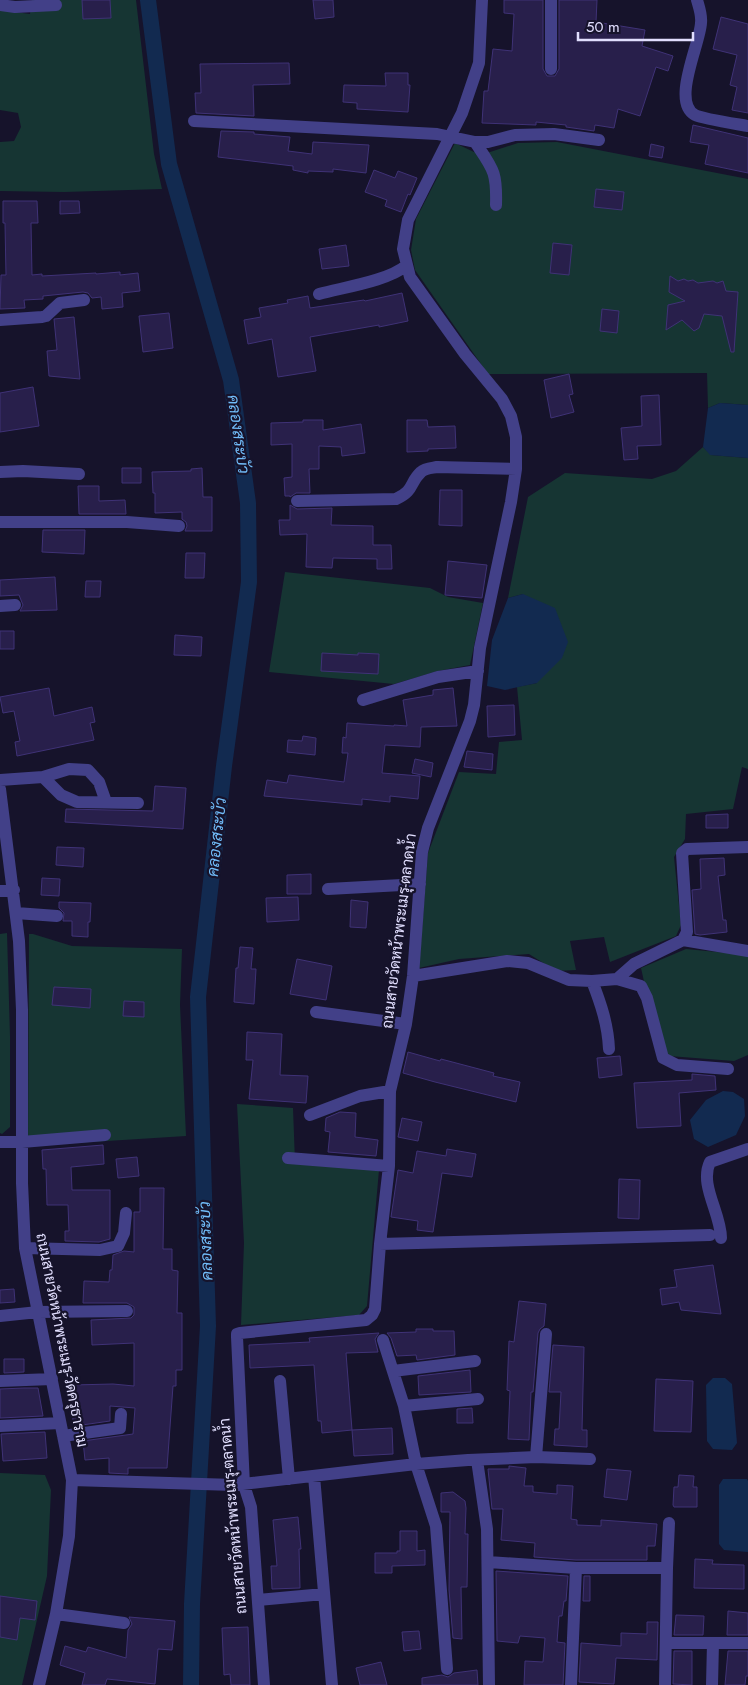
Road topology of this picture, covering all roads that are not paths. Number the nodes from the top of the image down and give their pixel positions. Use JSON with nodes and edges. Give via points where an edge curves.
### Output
{"nodes":[{"id":1,"x":482,"y":0,"type":"edge"},
{"id":2,"x":552,"y":0,"type":"edge"},
{"id":3,"x":697,"y":0,"type":"edge"},
{"id":4,"x":0,"y":5,"type":"edge"},
{"id":5,"x":56,"y":5,"type":"dead end"},
{"id":6,"x":551,"y":69,"type":"dead end"},
{"id":7,"x":194,"y":121,"type":"dead end"},
{"id":8,"x":748,"y":126,"type":"edge"},
{"id":9,"x":449,"y":136,"type":"junction"},
{"id":10,"x":599,"y":140,"type":"dead end"},
{"id":11,"x":474,"y":142,"type":"junction"},
{"id":12,"x":496,"y":205,"type":"dead end"},
{"id":13,"x":407,"y":265,"type":"junction"},
{"id":14,"x":320,"y":294,"type":"dead end"},
{"id":15,"x":84,"y":300,"type":"dead end"},
{"id":16,"x":0,"y":320,"type":"edge"},
{"id":17,"x":516,"y":469,"type":"junction"},
{"id":18,"x":0,"y":472,"type":"edge"},
{"id":19,"x":79,"y":474,"type":"dead end"},
{"id":20,"x":297,"y":501,"type":"dead end"},
{"id":21,"x":0,"y":522,"type":"edge"},
{"id":22,"x":179,"y":526,"type":"dead end"},
{"id":23,"x":15,"y":605,"type":"dead end"},
{"id":24,"x":0,"y":606,"type":"edge"},
{"id":25,"x":478,"y":671,"type":"junction"},
{"id":26,"x":364,"y":700,"type":"dead end"},
{"id":27,"x":43,"y":777,"type":"junction"},
{"id":28,"x":0,"y":780,"type":"edge"},
{"id":29,"x":0,"y":789,"type":"edge"},
{"id":30,"x":106,"y":802,"type":"junction"},
{"id":31,"x":138,"y":803,"type":"dead end"},
{"id":32,"x":2,"y":815,"type":"edge"},
{"id":33,"x":748,"y":847,"type":"edge"},
{"id":34,"x":420,"y":884,"type":"junction"},
{"id":35,"x":328,"y":889,"type":"dead end"},
{"id":36,"x":14,"y":890,"type":"junction"},
{"id":37,"x":0,"y":891,"type":"edge"},
{"id":38,"x":16,"y":913,"type":"junction"},
{"id":39,"x":57,"y":916,"type":"dead end"},
{"id":40,"x":683,"y":940,"type":"junction"},
{"id":41,"x":748,"y":950,"type":"edge"},
{"id":42,"x":413,"y":976,"type":"junction"},
{"id":43,"x":617,"y":979,"type":"junction"},
{"id":44,"x":592,"y":981,"type":"junction"},
{"id":45,"x":316,"y":1012,"type":"dead end"},
{"id":46,"x":406,"y":1024,"type":"junction"},
{"id":47,"x":609,"y":1049,"type":"dead end"},
{"id":48,"x":728,"y":1069,"type":"dead end"},
{"id":49,"x":390,"y":1092,"type":"junction"},
{"id":50,"x":310,"y":1115,"type":"dead end"},
{"id":51,"x":105,"y":1135,"type":"dead end"},
{"id":52,"x":0,"y":1142,"type":"edge"},
{"id":53,"x":22,"y":1142,"type":"junction"},
{"id":54,"x":748,"y":1149,"type":"edge"},
{"id":55,"x":288,"y":1158,"type":"dead end"},
{"id":56,"x":389,"y":1166,"type":"junction"},
{"id":57,"x":126,"y":1213,"type":"dead end"},
{"id":58,"x":380,"y":1244,"type":"junction"},
{"id":59,"x":26,"y":1248,"type":"junction"},
{"id":60,"x":127,"y":1310,"type":"dead end"},
{"id":61,"x":38,"y":1312,"type":"junction"},
{"id":62,"x":0,"y":1316,"type":"edge"},
{"id":63,"x":546,"y":1334,"type":"dead end"},
{"id":64,"x":383,"y":1340,"type":"dead end"},
{"id":65,"x":475,"y":1361,"type":"dead end"},
{"id":66,"x":393,"y":1370,"type":"junction"},
{"id":67,"x":52,"y":1379,"type":"junction"},
{"id":68,"x":0,"y":1381,"type":"edge"},
{"id":69,"x":280,"y":1381,"type":"dead end"},
{"id":70,"x":478,"y":1399,"type":"dead end"},
{"id":71,"x":404,"y":1406,"type":"junction"},
{"id":72,"x":121,"y":1414,"type":"dead end"},
{"id":73,"x":60,"y":1422,"type":"junction"},
{"id":74,"x":0,"y":1426,"type":"edge"},
{"id":75,"x":63,"y":1436,"type":"junction"},
{"id":76,"x":536,"y":1457,"type":"junction"},
{"id":77,"x":590,"y":1459,"type":"dead end"},
{"id":78,"x":477,"y":1460,"type":"junction"},
{"id":79,"x":416,"y":1464,"type":"junction"},
{"id":80,"x":314,"y":1476,"type":"junction"},
{"id":81,"x":288,"y":1479,"type":"junction"},
{"id":82,"x":72,"y":1480,"type":"junction"},
{"id":83,"x":239,"y":1485,"type":"junction"},
{"id":84,"x":668,"y":1523,"type":"dead end"},
{"id":85,"x":488,"y":1562,"type":"junction"},
{"id":86,"x":576,"y":1568,"type":"junction"},
{"id":87,"x":668,"y":1568,"type":"junction"},
{"id":88,"x":324,"y":1594,"type":"junction"},
{"id":89,"x":258,"y":1600,"type":"junction"},
{"id":90,"x":56,"y":1614,"type":"junction"},
{"id":91,"x":124,"y":1623,"type":"dead end"},
{"id":92,"x":666,"y":1643,"type":"junction"},
{"id":93,"x":713,"y":1643,"type":"junction"},
{"id":94,"x":748,"y":1643,"type":"edge"},
{"id":95,"x":447,"y":1669,"type":"dead end"},
{"id":96,"x":39,"y":1685,"type":"edge"},
{"id":97,"x":264,"y":1685,"type":"edge"},
{"id":98,"x":332,"y":1685,"type":"edge"},
{"id":99,"x":489,"y":1685,"type":"edge"},
{"id":100,"x":572,"y":1685,"type":"edge"},
{"id":101,"x":665,"y":1685,"type":"edge"},
{"id":102,"x":712,"y":1685,"type":"edge"}],
"edges":[{"from":1,"to":9,"type":"street","name":"ถนนสายวัดหน้าพระเมรุ-ตลาดน้ำ","via":[[479,63],[462,113]]},
{"from":2,"to":6,"type":"street"},
{"from":3,"to":8,"type":"street","via":[[701,24],[684,96],[688,109],[695,115]]},
{"from":4,"to":5,"type":"street"},
{"from":7,"to":9,"type":"street"},
{"from":9,"to":11,"type":"street"},
{"from":9,"to":13,"type":"street","name":"ถนนสายวัดหน้าพระเมรุ-ตลาดน้ำ","via":[[408,220],[404,249]]},
{"from":10,"to":11,"type":"street","via":[[554,134],[515,135]]},
{"from":11,"to":12,"type":"street","via":[[493,169],[497,183]]},
{"from":13,"to":14,"type":"street","via":[[385,277]]},
{"from":13,"to":17,"type":"street","name":"ถนนสายวัดหน้าพระเมรุ-ตลาดน้ำ","via":[[410,277],[435,314],[502,399],[511,416],[516,437]]},
{"from":15,"to":16,"type":"street","via":[[60,303],[42,317]]},
{"from":17,"to":20,"type":"street","via":[[427,469],[420,472],[411,488],[396,499]]},
{"from":17,"to":25,"type":"street","name":"ถนนสายวัดหน้าพระเมรุ-ตลาดน้ำ"},
{"from":18,"to":19,"type":"street"},
{"from":21,"to":22,"type":"street","via":[[127,522]]},
{"from":23,"to":24,"type":"street"},
{"from":25,"to":26,"type":"street","via":[[438,677]]},
{"from":25,"to":34,"type":"street","name":"ถนนสายวัดหน้าพระเมรุ-ตลาดน้ำ","via":[[470,721],[428,828],[422,852]]},
{"from":27,"to":28,"type":"street"},
{"from":27,"to":30,"type":"street","via":[[61,795],[78,802]]},
{"from":27,"to":30,"type":"street","via":[[69,769],[88,770],[99,782]]},
{"from":29,"to":32,"type":"street","name":"ถนนสายวัดหน้าพระเมรุ-วัดครุธาราม"},
{"from":30,"to":31,"type":"street"},
{"from":32,"to":36,"type":"street","name":"ถนนสายวัดหน้าพระเมรุ-วัดครุธาราม"},
{"from":33,"to":40,"type":"street","via":[[687,849],[682,853],[688,923]]},
{"from":34,"to":35,"type":"street"},
{"from":34,"to":42,"type":"street","name":"ถนนสายวัดหน้าพระเมรุ-ตลาดน้ำ"},
{"from":36,"to":37,"type":"street"},
{"from":36,"to":38,"type":"street","name":"ถนนสายวัดหน้าพระเมรุ-วัดครุธาราม"},
{"from":38,"to":39,"type":"street"},
{"from":38,"to":53,"type":"street","name":"ถนนสายวัดหน้าพระเมรุ-วัดครุธาราม","via":[[22,1010]]},
{"from":40,"to":41,"type":"street"},
{"from":40,"to":43,"type":"street","via":[[634,964]]},
{"from":42,"to":44,"type":"street","via":[[507,961],[528,963],[569,980]]},
{"from":42,"to":46,"type":"street","name":"ถนนสายวัดหน้าพระเมรุ-ตลาดน้ำ"},
{"from":43,"to":44,"type":"street"},
{"from":43,"to":48,"type":"street","via":[[640,986],[648,998],[663,1058],[677,1065]]},
{"from":44,"to":47,"type":"street","via":[[608,1032]]},
{"from":45,"to":46,"type":"street"},
{"from":46,"to":49,"type":"street","name":"ถนนสายวัดหน้าพระเมรุ-ตลาดน้ำ"},
{"from":49,"to":50,"type":"street","via":[[360,1096]]},
{"from":49,"to":56,"type":"street","name":"ถนนสายวัดหน้าพระเมรุ-ตลาดน้ำ"},
{"from":51,"to":53,"type":"street"},
{"from":52,"to":53,"type":"street"},
{"from":53,"to":59,"type":"street","name":"ถนนสายวัดหน้าพระเมรุ-วัดครุธาราม"},
{"from":54,"to":58,"type":"street","via":[[710,1162],[707,1168],[706,1180],[721,1228],[716,1236]]},
{"from":55,"to":56,"type":"street"},
{"from":56,"to":58,"type":"street","name":"ถนนสายวัดหน้าพระเมรุ-ตลาดน้ำ"},
{"from":57,"to":59,"type":"street","via":[[124,1233],[118,1246],[100,1250]]},
{"from":58,"to":83,"type":"street","name":"ถนนสายวัดหน้าพระเมรุ-ตลาดน้ำ","via":[[375,1309],[366,1320],[238,1334]]},
{"from":59,"to":61,"type":"street","name":"ถนนสายวัดหน้าพระเมรุ-วัดครุธาราม"},
{"from":60,"to":61,"type":"street"},
{"from":61,"to":62,"type":"street"},
{"from":61,"to":67,"type":"street","name":"ถนนสายวัดหน้าพระเมรุ-วัดครุธาราม"},
{"from":63,"to":76,"type":"street"},
{"from":64,"to":66,"type":"street"},
{"from":65,"to":66,"type":"street"},
{"from":66,"to":71,"type":"street"},
{"from":67,"to":68,"type":"street"},
{"from":67,"to":73,"type":"street","name":"ถนนสายวัดหน้าพระเมรุ-วัดครุธาราม"},
{"from":69,"to":81,"type":"street"},
{"from":70,"to":71,"type":"street"},
{"from":71,"to":79,"type":"street"},
{"from":72,"to":75,"type":"street","via":[[120,1428]]},
{"from":73,"to":74,"type":"street"},
{"from":73,"to":75,"type":"street","name":"ถนนสายวัดหน้าพระเมรุ-วัดครุธาราม"},
{"from":75,"to":82,"type":"street","name":"ถนนสายวัดหน้าพระเมรุ-วัดครุธาราม"},
{"from":76,"to":77,"type":"street"},
{"from":76,"to":78,"type":"street"},
{"from":78,"to":79,"type":"street"},
{"from":78,"to":85,"type":"street","via":[[487,1529]]},
{"from":79,"to":80,"type":"street"},
{"from":79,"to":95,"type":"street","via":[[436,1526]]},
{"from":80,"to":81,"type":"street"},
{"from":80,"to":88,"type":"street"},
{"from":81,"to":83,"type":"street"},
{"from":82,"to":83,"type":"street"},
{"from":82,"to":90,"type":"street","name":"ถนนสายวัดหน้าพระเมรุ-วัดครุธาราม","via":[[69,1536]]},
{"from":83,"to":89,"type":"street","name":"ถนนสายวัดหน้าพระเมรุ-ตลาดน้ำ","via":[[251,1507]]},
{"from":84,"to":87,"type":"street"},
{"from":85,"to":86,"type":"street"},
{"from":85,"to":99,"type":"street"},
{"from":86,"to":87,"type":"street"},
{"from":86,"to":100,"type":"street"},
{"from":87,"to":92,"type":"street"},
{"from":88,"to":89,"type":"street"},
{"from":88,"to":98,"type":"street"},
{"from":89,"to":97,"type":"street","name":"ถนนสายวัดหน้าพระเมรุ-ตลาดน้ำ"},
{"from":90,"to":91,"type":"street"},
{"from":90,"to":96,"type":"street","name":"ถนนสายวัดหน้าพระเมรุ-วัดครุธาราม"},
{"from":92,"to":93,"type":"street"},
{"from":92,"to":101,"type":"street"},
{"from":93,"to":94,"type":"street"},
{"from":93,"to":102,"type":"street"}]}
